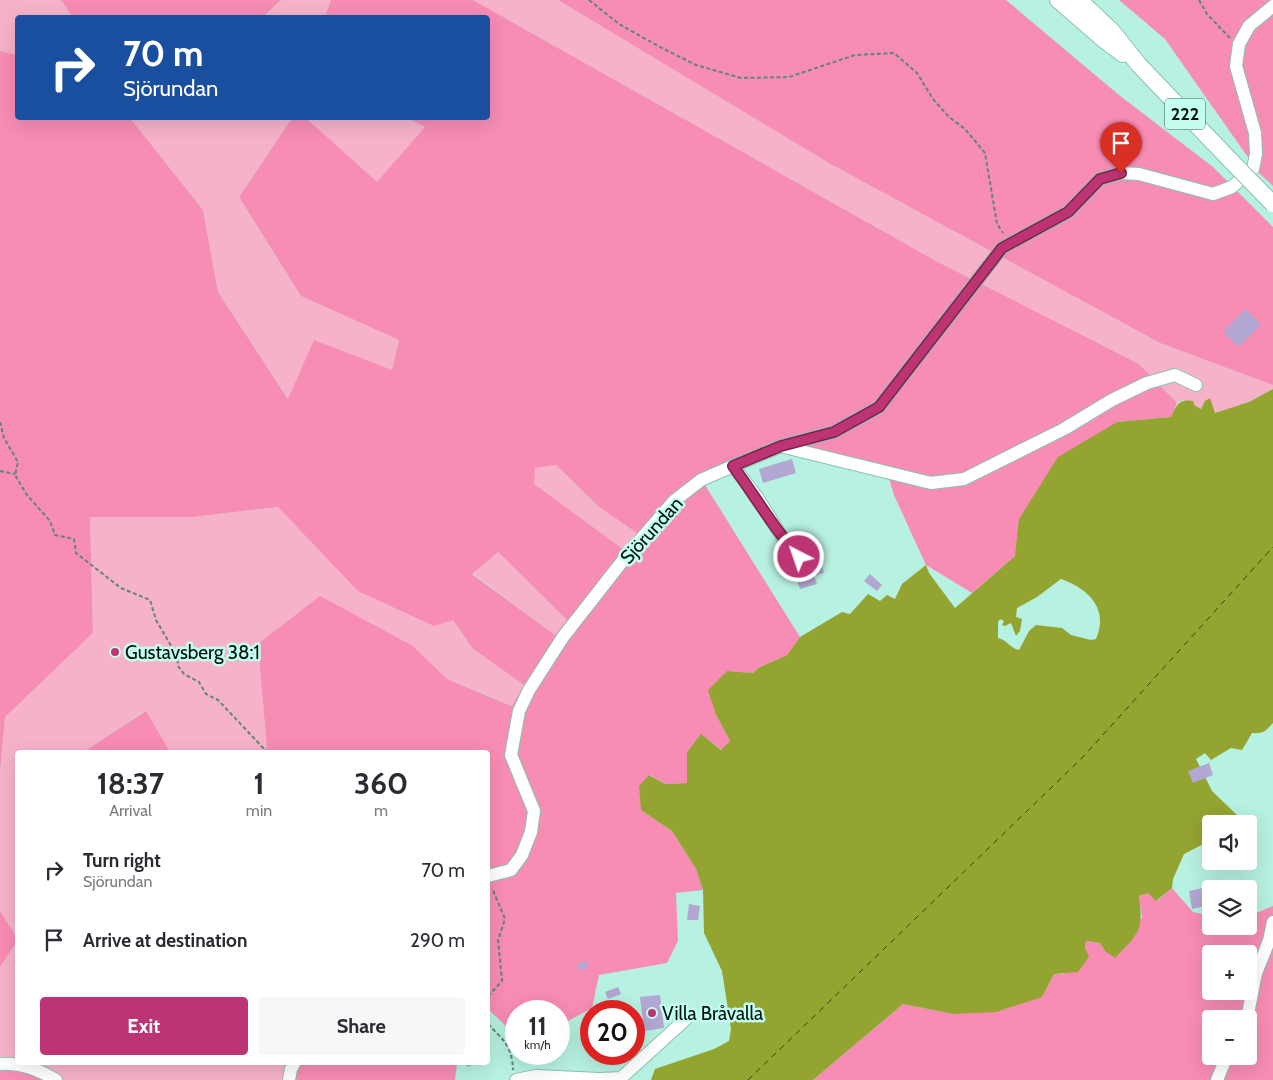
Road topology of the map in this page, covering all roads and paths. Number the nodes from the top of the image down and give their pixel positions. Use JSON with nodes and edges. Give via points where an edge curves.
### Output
{"nodes":[{"id":1,"x":589,"y":0,"type":"edge"},
{"id":2,"x":1058,"y":0,"type":"edge"},
{"id":3,"x":1079,"y":0,"type":"edge"},
{"id":4,"x":1199,"y":0,"type":"edge"},
{"id":5,"x":1273,"y":6,"type":"edge"},
{"id":6,"x":1238,"y":47,"type":"junction"},
{"id":7,"x":1139,"y":66,"type":"junction"},
{"id":8,"x":1273,"y":204,"type":"edge"},
{"id":9,"x":1010,"y":244,"type":"junction"},
{"id":10,"x":1196,"y":385,"type":"dead end"},
{"id":11,"x":0,"y":422,"type":"edge"},
{"id":12,"x":781,"y":446,"type":"junction"},
{"id":13,"x":733,"y":466,"type":"junction"},
{"id":14,"x":0,"y":471,"type":"edge"},
{"id":15,"x":15,"y":474,"type":"junction"},
{"id":16,"x":799,"y":557,"type":"dead end"},
{"id":17,"x":265,"y":750,"type":"edge"},
{"id":18,"x":490,"y":880,"type":"edge"},
{"id":19,"x":490,"y":882,"type":"edge"},
{"id":20,"x":1273,"y":922,"type":"edge"},
{"id":21,"x":490,"y":994,"type":"edge"},
{"id":22,"x":1249,"y":1010,"type":"edge"},
{"id":23,"x":687,"y":1018,"type":"dead end"},
{"id":24,"x":490,"y":1026,"type":"edge"},
{"id":25,"x":0,"y":1064,"type":"edge"},
{"id":26,"x":15,"y":1064,"type":"edge"},
{"id":27,"x":18,"y":1065,"type":"edge"},
{"id":28,"x":294,"y":1065,"type":"edge"},
{"id":29,"x":1223,"y":1065,"type":"edge"},
{"id":30,"x":514,"y":1076,"type":"edge"},
{"id":31,"x":56,"y":1080,"type":"edge"},
{"id":32,"x":289,"y":1080,"type":"edge"},
{"id":33,"x":1217,"y":1080,"type":"edge"}],
"edges":[{"from":1,"to":9,"type":"path","via":[[620,24],[658,46],[696,65],[741,78],[789,77],[855,55],[894,53],[917,73],[933,99],[949,117],[965,128],[985,153],[998,224]]},
{"from":2,"to":7,"type":"main road","number":"222"},
{"from":3,"to":7,"type":"main road","number":"222","via":[[1112,31]]},
{"from":4,"to":6,"type":"path","via":[[1207,14]]},
{"from":5,"to":6,"type":"street","name":"Sjörundan","via":[[1249,26]]},
{"from":6,"to":9,"type":"street","name":"Sjörundan","via":[[1236,66],[1255,133],[1253,168],[1232,186],[1213,194],[1158,178],[1121,173],[1100,179],[1068,212]]},
{"from":7,"to":8,"type":"main road","number":"222","bridge":true},
{"from":9,"to":12,"type":"street","name":"Sjörundan","via":[[1002,248],[879,407],[834,432]]},
{"from":10,"to":12,"type":"street","via":[[1175,374],[1147,384],[964,478],[930,483]]},
{"from":11,"to":15,"type":"path","via":[[4,438],[18,462]]},
{"from":12,"to":13,"type":"street","name":"Sjörundan"},
{"from":13,"to":16,"type":"street"},
{"from":13,"to":18,"type":"street","name":"Sjörundan","via":[[701,480],[674,501],[563,636],[529,690],[519,711],[511,755],[534,811],[531,832],[522,855],[511,870]]},
{"from":14,"to":15,"type":"path"},
{"from":15,"to":17,"type":"path","via":[[27,495],[50,521],[55,535],[74,539],[76,553],[86,562],[121,588],[150,600],[156,620],[184,674],[199,682],[206,694],[218,700]]},
{"from":19,"to":21,"type":"path","via":[[505,919],[498,940],[502,981]]},
{"from":20,"to":22,"type":"street","via":[[1256,973]]},
{"from":23,"to":30,"type":"street","via":[[621,1078]]},
{"from":24,"to":30,"type":"path","via":[[506,1041]]},
{"from":25,"to":26,"type":"street"},
{"from":27,"to":31,"type":"street","via":[[35,1069]]},
{"from":28,"to":32,"type":"street"},
{"from":29,"to":33,"type":"street"}]}
